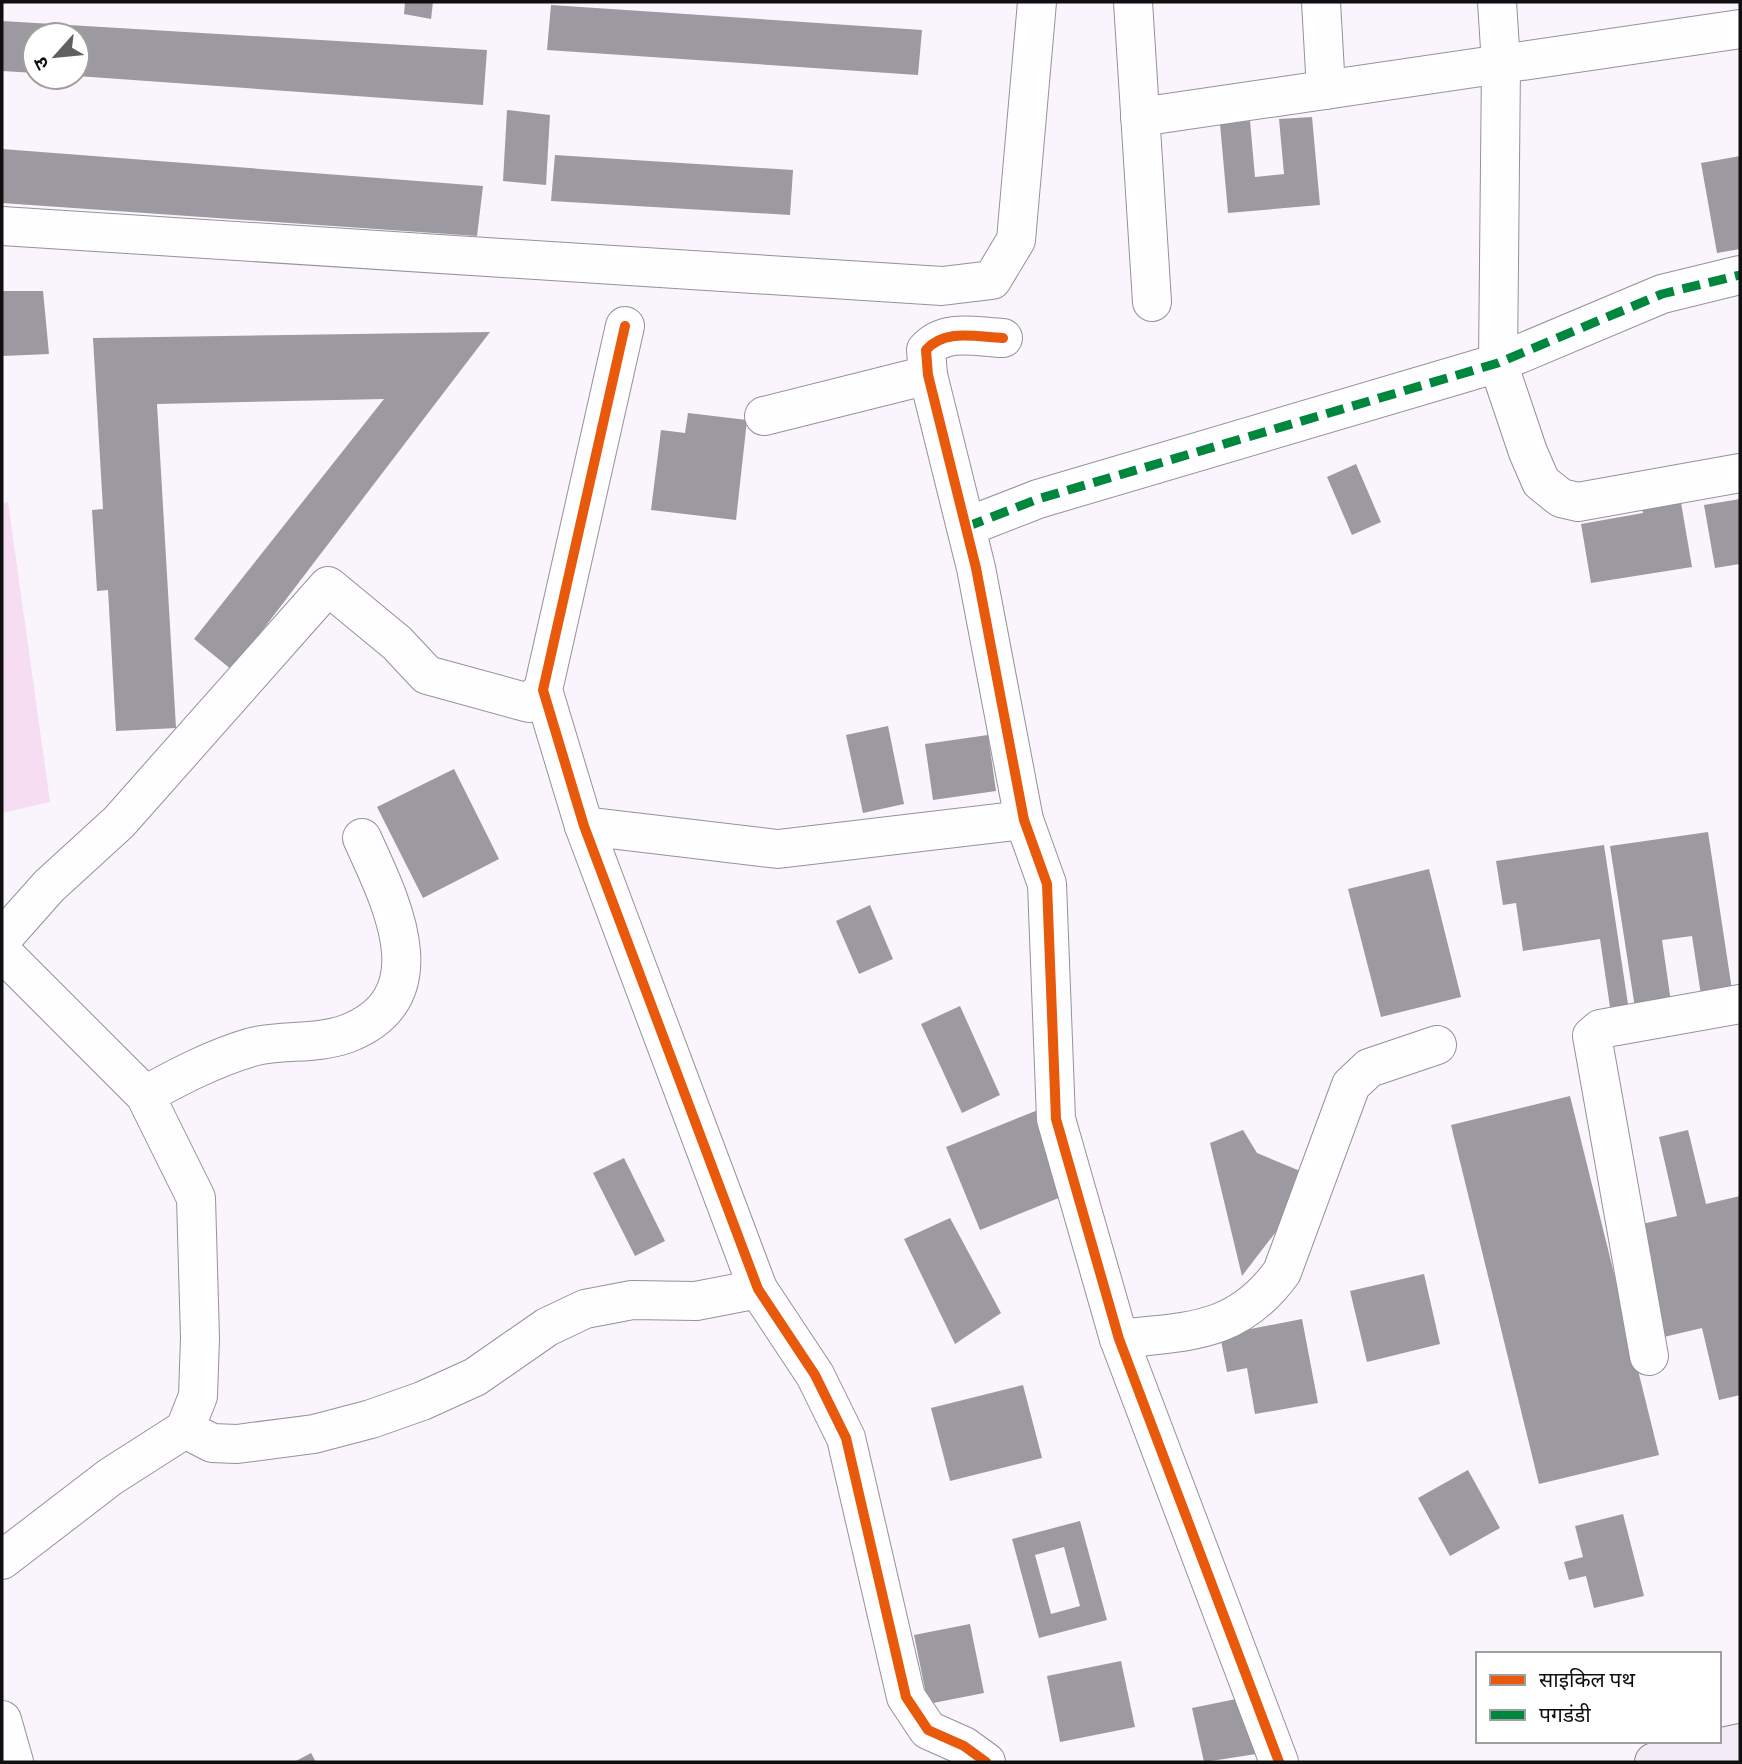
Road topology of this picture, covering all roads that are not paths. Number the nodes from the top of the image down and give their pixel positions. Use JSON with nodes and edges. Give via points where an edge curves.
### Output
{"nodes":[{"id":1,"x":1037,"y":2,"type":"edge"},
{"id":2,"x":1133,"y":2,"type":"edge"},
{"id":3,"x":1321,"y":2,"type":"edge"},
{"id":4,"x":1497,"y":2,"type":"edge"},
{"id":5,"x":1740,"y":29,"type":"edge"},
{"id":6,"x":1500,"y":64,"type":"junction"},
{"id":7,"x":1326,"y":90,"type":"junction"},
{"id":8,"x":1140,"y":117,"type":"junction"},
{"id":9,"x":2,"y":226,"type":"edge"},
{"id":10,"x":1740,"y":275,"type":"edge"},
{"id":11,"x":1152,"y":302,"type":"dead end"},
{"id":12,"x":625,"y":326,"type":"dead end"},
{"id":13,"x":1003,"y":338,"type":"dead end"},
{"id":14,"x":1498,"y":363,"type":"junction"},
{"id":15,"x":928,"y":375,"type":"junction"},
{"id":16,"x":764,"y":416,"type":"dead end"},
{"id":17,"x":1740,"y":473,"type":"edge"},
{"id":18,"x":966,"y":527,"type":"junction"},
{"id":19,"x":543,"y":690,"type":"junction"},
{"id":20,"x":1024,"y":820,"type":"junction"},
{"id":21,"x":584,"y":826,"type":"junction"},
{"id":22,"x":362,"y":838,"type":"dead end"},
{"id":23,"x":2,"y":939,"type":"edge"},
{"id":24,"x":2,"y":952,"type":"edge"},
{"id":25,"x":1740,"y":1004,"type":"edge"},
{"id":26,"x":1437,"y":1045,"type":"dead end"},
{"id":27,"x":145,"y":1095,"type":"junction"},
{"id":28,"x":758,"y":1289,"type":"junction"},
{"id":29,"x":1119,"y":1339,"type":"junction"},
{"id":30,"x":1649,"y":1356,"type":"dead end"},
{"id":31,"x":185,"y":1429,"type":"junction"},
{"id":32,"x":2,"y":1560,"type":"edge"},
{"id":33,"x":2,"y":1720,"type":"edge"},
{"id":34,"x":1740,"y":1743,"type":"edge"},
{"id":35,"x":14,"y":1762,"type":"edge"},
{"id":36,"x":986,"y":1762,"type":"edge"},
{"id":37,"x":1279,"y":1762,"type":"edge"},
{"id":38,"x":1654,"y":1762,"type":"edge"}],
"edges":[{"from":1,"to":9,"type":"street","via":[[1016,240],[992,280],[942,286]]},
{"from":2,"to":8,"type":"street"},
{"from":3,"to":7,"type":"street"},
{"from":4,"to":6,"type":"street"},
{"from":5,"to":6,"type":"street"},
{"from":6,"to":7,"type":"street"},
{"from":6,"to":14,"type":"street"},
{"from":7,"to":8,"type":"street"},
{"from":8,"to":11,"type":"street"},
{"from":10,"to":14,"type":"street","via":[[1662,294]]},
{"from":12,"to":19,"type":"street"},
{"from":13,"to":15,"type":"street","via":[[947,336],[934,341],[926,351]]},
{"from":14,"to":17,"type":"street","via":[[1542,482],[1561,498],[1578,502]]},
{"from":14,"to":18,"type":"street","via":[[1038,499]]},
{"from":15,"to":16,"type":"street"},
{"from":15,"to":18,"type":"street"},
{"from":18,"to":20,"type":"street"},
{"from":19,"to":21,"type":"street"},
{"from":19,"to":23,"type":"street","via":[[529,703],[427,675],[397,643],[328,586],[119,822],[49,886]]},
{"from":20,"to":21,"type":"street","via":[[778,849]]},
{"from":20,"to":29,"type":"street","via":[[1047,884],[1056,1119]]},
{"from":21,"to":28,"type":"street"},
{"from":22,"to":27,"type":"street","via":[[399,930],[402,969],[396,996],[371,1021],[346,1034],[308,1044],[255,1046],[202,1065]]},
{"from":24,"to":27,"type":"street"},
{"from":25,"to":30,"type":"street","via":[[1600,1029],[1592,1037]]},
{"from":26,"to":29,"type":"street","via":[[1369,1068],[1351,1085],[1282,1272],[1264,1297],[1234,1318],[1201,1329]]},
{"from":27,"to":31,"type":"street","via":[[196,1198],[198,1396]]},
{"from":28,"to":31,"type":"street","via":[[696,1301],[632,1300],[585,1309],[547,1327],[475,1377],[396,1410],[314,1434],[237,1444],[212,1443]]},
{"from":28,"to":36,"type":"street","via":[[815,1376],[846,1438],[906,1698],[928,1730]]},
{"from":29,"to":37,"type":"street"},
{"from":31,"to":32,"type":"street","via":[[110,1477]]},
{"from":33,"to":35,"type":"street"},
{"from":34,"to":38,"type":"street"}]}
